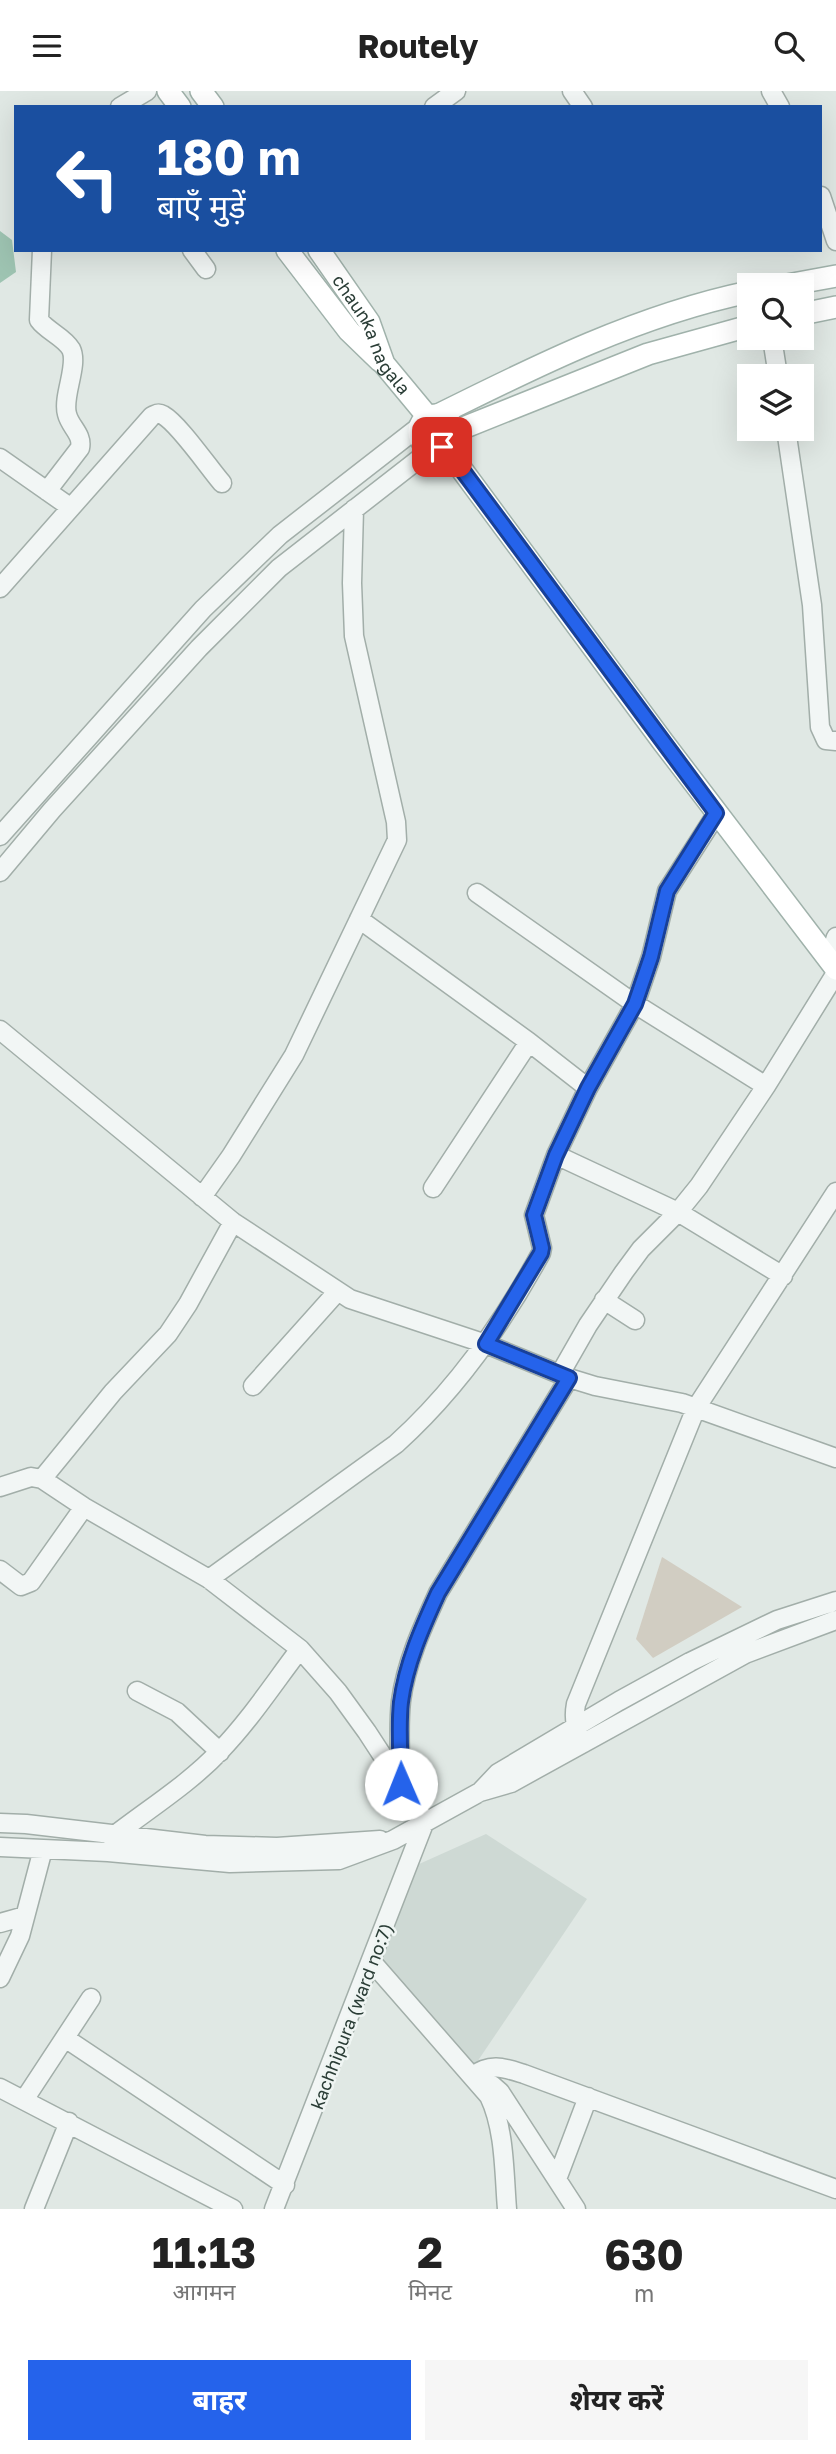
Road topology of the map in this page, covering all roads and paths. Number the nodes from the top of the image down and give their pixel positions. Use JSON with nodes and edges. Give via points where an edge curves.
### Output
{"nodes":[{"id":1,"x":147,"y":91,"type":"edge"},
{"id":2,"x":456,"y":91,"type":"edge"},
{"id":3,"x":123,"y":105,"type":"edge"},
{"id":4,"x":437,"y":105,"type":"edge"},
{"id":5,"x":822,"y":199,"type":"edge"},
{"id":6,"x":836,"y":241,"type":"edge"},
{"id":7,"x":43,"y":252,"type":"edge"},
{"id":8,"x":193,"y":252,"type":"edge"},
{"id":9,"x":289,"y":252,"type":"edge"},
{"id":10,"x":320,"y":252,"type":"edge"},
{"id":11,"x":206,"y":269,"type":"dead end"},
{"id":12,"x":836,"y":276,"type":"edge"},
{"id":13,"x":814,"y":280,"type":"edge"},
{"id":14,"x":737,"y":295,"type":"edge"},
{"id":15,"x":836,"y":307,"type":"edge"},
{"id":16,"x":814,"y":312,"type":"edge"},
{"id":17,"x":737,"y":329,"type":"edge"},
{"id":18,"x":384,"y":364,"type":"junction"},
{"id":19,"x":429,"y":419,"type":"junction"},
{"id":20,"x":788,"y":441,"type":"edge"},
{"id":21,"x":442,"y":442,"type":"junction"},
{"id":22,"x":0,"y":458,"type":"edge"},
{"id":23,"x":222,"y":483,"type":"dead end"},
{"id":24,"x":47,"y":491,"type":"junction"},
{"id":25,"x":71,"y":507,"type":"junction"},
{"id":26,"x":354,"y":509,"type":"junction"},
{"id":27,"x":0,"y":589,"type":"edge"},
{"id":28,"x":836,"y":741,"type":"edge"},
{"id":29,"x":716,"y":813,"type":"junction"},
{"id":30,"x":0,"y":836,"type":"edge"},
{"id":31,"x":0,"y":872,"type":"edge"},
{"id":32,"x":477,"y":893,"type":"dead end"},
{"id":33,"x":359,"y":919,"type":"junction"},
{"id":34,"x":836,"y":937,"type":"edge"},
{"id":35,"x":834,"y":967,"type":"edge"},
{"id":36,"x":635,"y":1004,"type":"junction"},
{"id":37,"x":0,"y":1030,"type":"edge"},
{"id":38,"x":529,"y":1042,"type":"junction"},
{"id":39,"x":766,"y":1086,"type":"junction"},
{"id":40,"x":588,"y":1088,"type":"junction"},
{"id":41,"x":556,"y":1155,"type":"junction"},
{"id":42,"x":433,"y":1188,"type":"dead end"},
{"id":43,"x":836,"y":1192,"type":"edge"},
{"id":44,"x":202,"y":1197,"type":"junction"},
{"id":45,"x":678,"y":1212,"type":"junction"},
{"id":46,"x":233,"y":1222,"type":"junction"},
{"id":47,"x":783,"y":1276,"type":"junction"},
{"id":48,"x":337,"y":1292,"type":"junction"},
{"id":49,"x":604,"y":1300,"type":"junction"},
{"id":50,"x":635,"y":1320,"type":"dead end"},
{"id":51,"x":486,"y":1344,"type":"junction"},
{"id":52,"x":565,"y":1376,"type":"junction"},
{"id":53,"x":253,"y":1386,"type":"dead end"},
{"id":54,"x":696,"y":1408,"type":"junction"},
{"id":55,"x":836,"y":1458,"type":"edge"},
{"id":56,"x":42,"y":1479,"type":"junction"},
{"id":57,"x":0,"y":1487,"type":"edge"},
{"id":58,"x":84,"y":1507,"type":"junction"},
{"id":59,"x":0,"y":1570,"type":"edge"},
{"id":60,"x":209,"y":1579,"type":"junction"},
{"id":61,"x":836,"y":1601,"type":"edge"},
{"id":62,"x":836,"y":1620,"type":"edge"},
{"id":63,"x":300,"y":1649,"type":"junction"},
{"id":64,"x":136,"y":1691,"type":"dead end"},
{"id":65,"x":580,"y":1735,"type":"junction"},
{"id":66,"x":220,"y":1752,"type":"junction"},
{"id":67,"x":401,"y":1784,"type":"junction"},
{"id":68,"x":425,"y":1821,"type":"junction"},
{"id":69,"x":0,"y":1823,"type":"edge"},
{"id":70,"x":112,"y":1843,"type":"junction"},
{"id":71,"x":0,"y":1847,"type":"edge"},
{"id":72,"x":43,"y":1849,"type":"junction"},
{"id":73,"x":25,"y":1916,"type":"junction"},
{"id":74,"x":0,"y":1923,"type":"edge"},
{"id":75,"x":372,"y":1962,"type":"junction"},
{"id":76,"x":0,"y":1977,"type":"edge"},
{"id":77,"x":91,"y":1998,"type":"dead end"},
{"id":78,"x":65,"y":2038,"type":"junction"},
{"id":79,"x":476,"y":2079,"type":"junction"},
{"id":80,"x":0,"y":2088,"type":"edge"},
{"id":81,"x":588,"y":2098,"type":"junction"},
{"id":82,"x":24,"y":2099,"type":"junction"},
{"id":83,"x":69,"y":2122,"type":"junction"},
{"id":84,"x":557,"y":2179,"type":"junction"},
{"id":85,"x":285,"y":2185,"type":"junction"},
{"id":86,"x":836,"y":2189,"type":"edge"},
{"id":87,"x":34,"y":2209,"type":"edge"},
{"id":88,"x":233,"y":2209,"type":"edge"},
{"id":89,"x":274,"y":2209,"type":"edge"},
{"id":90,"x":507,"y":2209,"type":"edge"},
{"id":91,"x":576,"y":2209,"type":"edge"}],
"edges":[{"from":1,"to":3,"type":"street"},
{"from":2,"to":4,"type":"street"},
{"from":5,"to":6,"type":"street"},
{"from":7,"to":24,"type":"street","via":[[39,320],[71,349],[65,408],[81,443]]},
{"from":8,"to":11,"type":"street"},
{"from":9,"to":18,"type":"main road","via":[[348,331]]},
{"from":10,"to":18,"type":"main road","name":"chaunka nagala","via":[[369,322]]},
{"from":12,"to":13,"type":"main road"},
{"from":14,"to":19,"type":"main road","via":[[643,322],[549,360]]},
{"from":15,"to":16,"type":"main road"},
{"from":17,"to":21,"type":"main road","via":[[648,354]]},
{"from":18,"to":19,"type":"main road","name":"chaunka nagala"},
{"from":19,"to":21,"type":"main road","via":[[450,423]]},
{"from":19,"to":21,"type":"main road","via":[[421,440]]},
{"from":19,"to":30,"type":"street","via":[[280,535],[203,609]]},
{"from":20,"to":28,"type":"street","via":[[812,605],[820,727],[826,740]]},
{"from":21,"to":26,"type":"street"},
{"from":21,"to":29,"type":"main road"},
{"from":22,"to":24,"type":"street"},
{"from":23,"to":25,"type":"street","via":[[186,439],[157,414]]},
{"from":24,"to":25,"type":"street"},
{"from":25,"to":27,"type":"street"},
{"from":26,"to":31,"type":"street","via":[[279,568],[199,648]]},
{"from":26,"to":33,"type":"street","via":[[353,628],[397,834]]},
{"from":29,"to":35,"type":"main road"},
{"from":29,"to":36,"type":"street","via":[[667,891]]},
{"from":32,"to":36,"type":"street"},
{"from":33,"to":38,"type":"street"},
{"from":33,"to":44,"type":"street","via":[[294,1055]]},
{"from":34,"to":35,"type":"street"},
{"from":35,"to":39,"type":"street"},
{"from":36,"to":39,"type":"street"},
{"from":36,"to":40,"type":"street"},
{"from":37,"to":44,"type":"street"},
{"from":38,"to":40,"type":"street"},
{"from":38,"to":42,"type":"street"},
{"from":39,"to":45,"type":"street"},
{"from":40,"to":41,"type":"street"},
{"from":41,"to":45,"type":"street"},
{"from":41,"to":51,"type":"street","via":[[534,1215],[541,1253]]},
{"from":43,"to":47,"type":"street"},
{"from":44,"to":46,"type":"street"},
{"from":45,"to":47,"type":"street"},
{"from":45,"to":49,"type":"street","via":[[641,1249]]},
{"from":46,"to":48,"type":"street"},
{"from":46,"to":56,"type":"street","via":[[168,1334]]},
{"from":47,"to":54,"type":"street"},
{"from":48,"to":51,"type":"street"},
{"from":48,"to":53,"type":"street"},
{"from":49,"to":50,"type":"street"},
{"from":49,"to":52,"type":"street"},
{"from":51,"to":52,"type":"street"},
{"from":51,"to":60,"type":"street","via":[[396,1444]]},
{"from":52,"to":54,"type":"street"},
{"from":52,"to":67,"type":"street","via":[[425,1620],[401,1701]]},
{"from":54,"to":55,"type":"street"},
{"from":54,"to":65,"type":"street","via":[[576,1704],[574,1719]]},
{"from":56,"to":57,"type":"street","via":[[31,1477]]},
{"from":56,"to":58,"type":"street"},
{"from":58,"to":59,"type":"street","via":[[31,1582],[21,1586]]},
{"from":58,"to":60,"type":"street"},
{"from":60,"to":63,"type":"street"},
{"from":61,"to":65,"type":"street","via":[[751,1631],[619,1701]]},
{"from":62,"to":65,"type":"street","via":[[745,1654]]},
{"from":63,"to":66,"type":"street"},
{"from":63,"to":67,"type":"street","via":[[338,1692]]},
{"from":64,"to":66,"type":"street","via":[[177,1712]]},
{"from":65,"to":68,"type":"street","via":[[511,1783],[480,1792]]},
{"from":66,"to":70,"type":"street"},
{"from":67,"to":68,"type":"street"},
{"from":68,"to":70,"type":"street","via":[[393,1840],[277,1847]]},
{"from":68,"to":75,"type":"street","name":"kachhipura (ward no:7)"},
{"from":69,"to":70,"type":"street","via":[[26,1824]]},
{"from":70,"to":72,"type":"street"},
{"from":71,"to":72,"type":"street"},
{"from":72,"to":73,"type":"street"},
{"from":73,"to":74,"type":"street"},
{"from":73,"to":76,"type":"street"},
{"from":75,"to":79,"type":"street"},
{"from":75,"to":85,"type":"street","name":"kachhipura (ward no:7)"},
{"from":77,"to":78,"type":"street"},
{"from":78,"to":82,"type":"street"},
{"from":78,"to":85,"type":"street"},
{"from":79,"to":81,"type":"street","via":[[488,2067],[502,2068]]},
{"from":79,"to":84,"type":"street","via":[[500,2092]]},
{"from":79,"to":90,"type":"street","via":[[494,2106]]},
{"from":80,"to":82,"type":"street"},
{"from":81,"to":84,"type":"street"},
{"from":81,"to":86,"type":"street"},
{"from":82,"to":83,"type":"street"},
{"from":83,"to":87,"type":"street"},
{"from":83,"to":88,"type":"street"},
{"from":84,"to":91,"type":"street"},
{"from":85,"to":89,"type":"street","name":"kachhipura (ward no:7)"}]}
